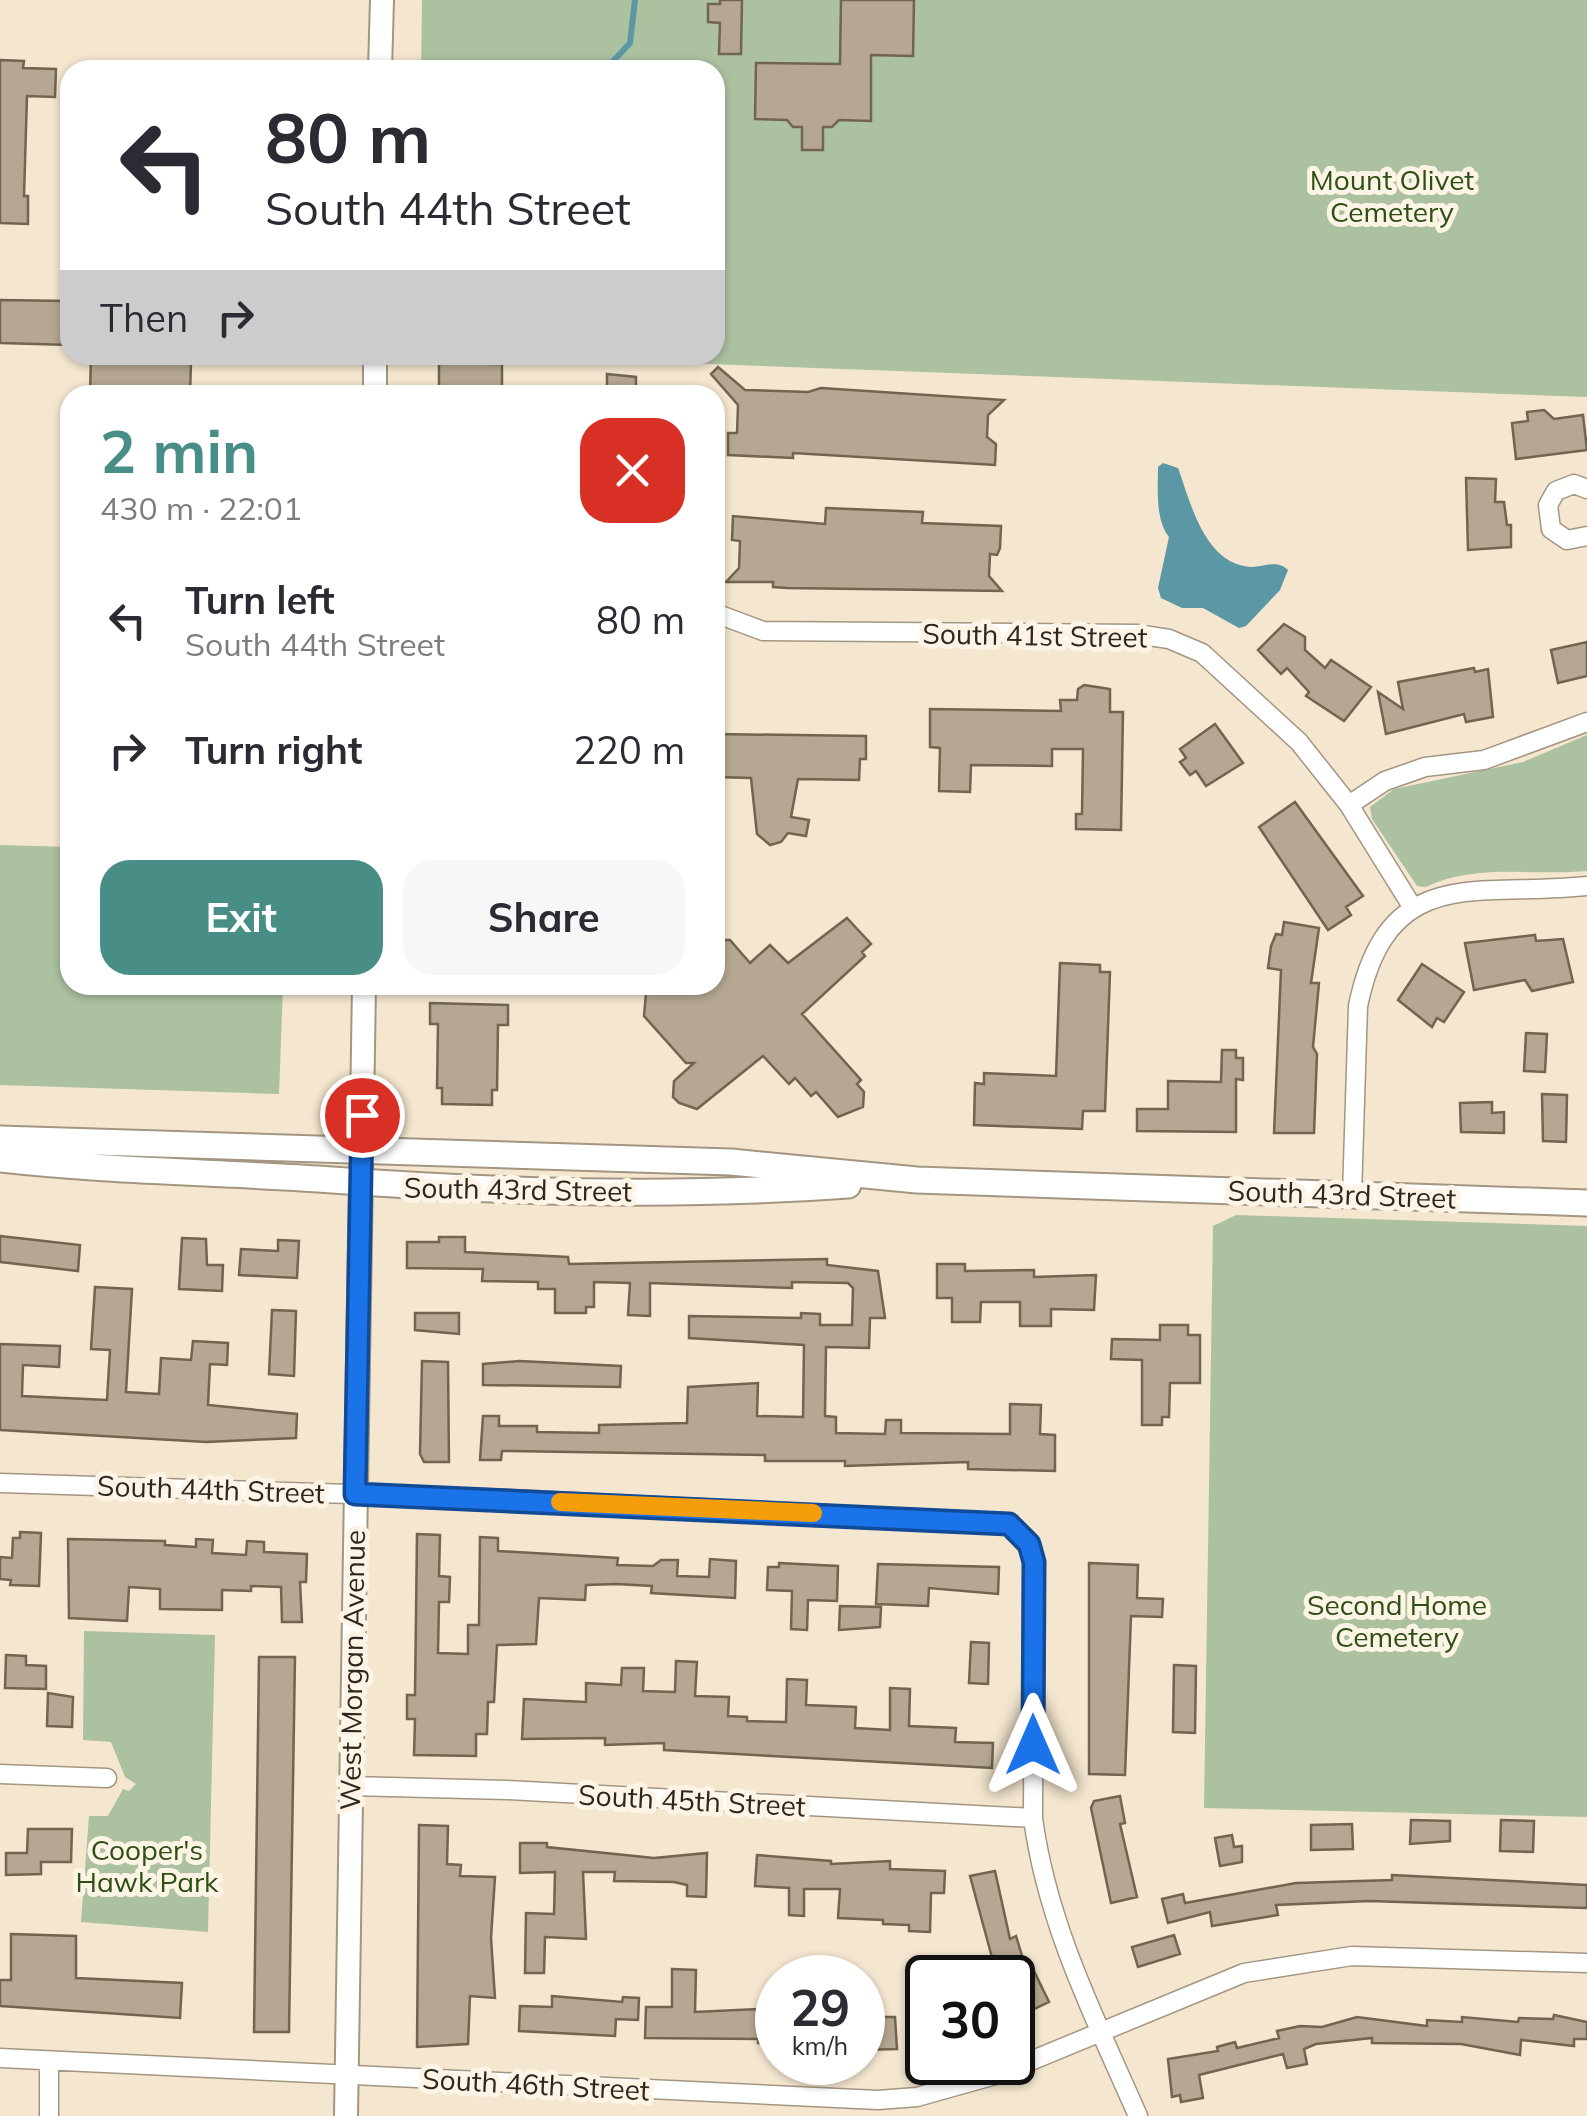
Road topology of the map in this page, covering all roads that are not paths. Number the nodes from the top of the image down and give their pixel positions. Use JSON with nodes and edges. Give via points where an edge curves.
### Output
{"nodes":[{"id":1,"x":382,"y":0,"type":"edge"},
{"id":2,"x":380,"y":60,"type":"edge"},
{"id":3,"x":1587,"y":489,"type":"edge"},
{"id":4,"x":1587,"y":536,"type":"edge"},
{"id":5,"x":725,"y":618,"type":"edge"},
{"id":6,"x":1587,"y":722,"type":"edge"},
{"id":7,"x":1349,"y":806,"type":"junction"},
{"id":8,"x":1587,"y":886,"type":"edge"},
{"id":9,"x":1413,"y":908,"type":"junction"},
{"id":10,"x":364,"y":995,"type":"edge"},
{"id":11,"x":0,"y":1139,"type":"edge"},
{"id":12,"x":362,"y":1149,"type":"junction"},
{"id":13,"x":508,"y":1154,"type":"junction"},
{"id":14,"x":0,"y":1158,"type":"edge"},
{"id":15,"x":918,"y":1180,"type":"junction"},
{"id":16,"x":361,"y":1184,"type":"junction"},
{"id":17,"x":507,"y":1190,"type":"junction"},
{"id":18,"x":1352,"y":1195,"type":"junction"},
{"id":19,"x":1587,"y":1203,"type":"edge"},
{"id":20,"x":0,"y":1483,"type":"edge"},
{"id":21,"x":355,"y":1494,"type":"junction"},
{"id":22,"x":0,"y":1774,"type":"edge"},
{"id":23,"x":107,"y":1778,"type":"dead end"},
{"id":24,"x":351,"y":1786,"type":"junction"},
{"id":25,"x":1033,"y":1818,"type":"junction"},
{"id":26,"x":1587,"y":1963,"type":"edge"},
{"id":27,"x":1102,"y":2032,"type":"junction"},
{"id":28,"x":0,"y":2058,"type":"edge"},
{"id":29,"x":50,"y":2060,"type":"junction"},
{"id":30,"x":347,"y":2075,"type":"junction"},
{"id":31,"x":49,"y":2116,"type":"edge"},
{"id":32,"x":346,"y":2116,"type":"edge"},
{"id":33,"x":1138,"y":2116,"type":"edge"}],
"edges":[{"from":1,"to":2,"type":"street"},
{"from":3,"to":4,"type":"street","via":[[1574,484],[1556,491],[1547,516],[1551,529],[1567,540]]},
{"from":5,"to":7,"type":"street","name":"South 41st Street","via":[[763,631],[1136,634],[1170,640],[1202,652],[1236,683],[1299,742]]},
{"from":6,"to":7,"type":"street","via":[[1484,760],[1424,767],[1385,781]]},
{"from":7,"to":9,"type":"street","name":"South 41st Street"},
{"from":8,"to":9,"type":"street","via":[[1475,887]]},
{"from":9,"to":18,"type":"street","via":[[1380,946],[1361,991]]},
{"from":10,"to":12,"type":"street","name":"West Morgan Avenue"},
{"from":11,"to":12,"type":"main road","name":"South 43rd Street"},
{"from":12,"to":13,"type":"main road","name":"South 43rd Street"},
{"from":12,"to":16,"type":"street","name":"West Morgan Avenue"},
{"from":13,"to":15,"type":"main road","name":"South 43rd Street","via":[[744,1163]]},
{"from":13,"to":17,"type":"main road"},
{"from":14,"to":16,"type":"main road","name":"South 43rd Street"},
{"from":15,"to":17,"type":"main road","name":"South 43rd Street","via":[[766,1191]]},
{"from":15,"to":18,"type":"main road","name":"South 43rd Street"},
{"from":16,"to":17,"type":"main road","name":"South 43rd Street"},
{"from":16,"to":21,"type":"street","name":"West Morgan Avenue"},
{"from":18,"to":19,"type":"main road","name":"South 43rd Street"},
{"from":20,"to":21,"type":"street","name":"South 44th Street"},
{"from":21,"to":24,"type":"street","name":"West Morgan Avenue"},
{"from":21,"to":25,"type":"street","name":"South 44th Street","via":[[994,1520],[1020,1530],[1034,1562]]},
{"from":22,"to":23,"type":"street"},
{"from":24,"to":25,"type":"street","name":"South 45th Street"},
{"from":24,"to":30,"type":"street","name":"West Morgan Avenue"},
{"from":25,"to":27,"type":"street","via":[[1047,1899]]},
{"from":26,"to":27,"type":"street","name":"South 46th Street","via":[[1427,1955],[1301,1963],[1244,1973]]},
{"from":27,"to":30,"type":"street","name":"South 46th Street","via":[[952,2089],[878,2100]]},
{"from":27,"to":33,"type":"street"},
{"from":28,"to":29,"type":"street","name":"South 46th Street"},
{"from":29,"to":30,"type":"street","name":"South 46th Street"},
{"from":29,"to":31,"type":"street"},
{"from":30,"to":32,"type":"street","name":"West Morgan Avenue"}]}
